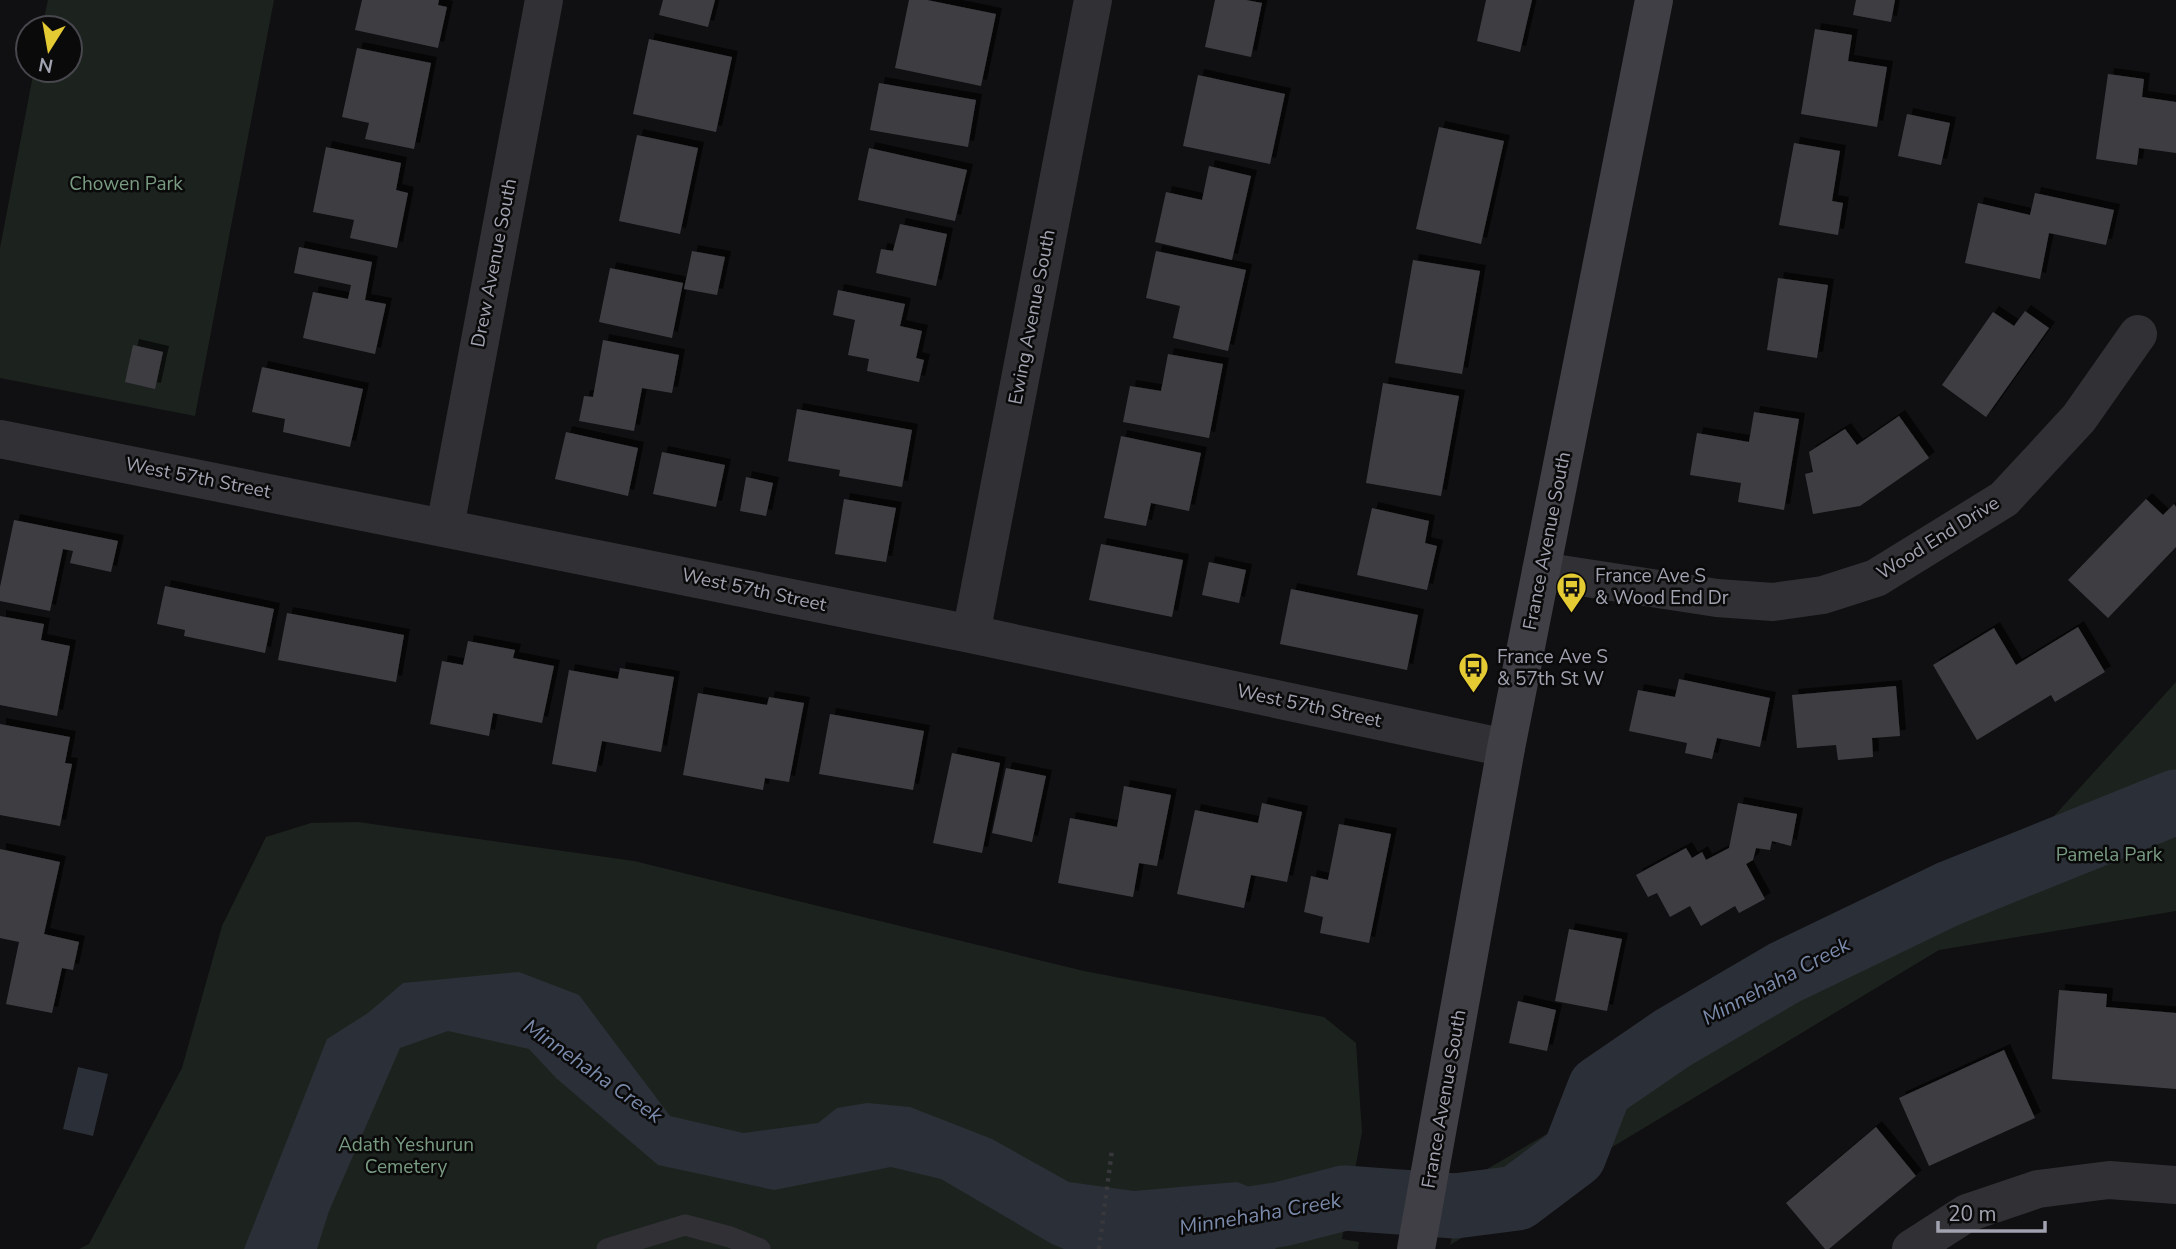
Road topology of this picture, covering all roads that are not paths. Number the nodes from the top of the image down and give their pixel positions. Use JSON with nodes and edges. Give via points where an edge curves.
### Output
{"nodes":[{"id":1,"x":544,"y":0,"type":"edge"},
{"id":2,"x":1093,"y":0,"type":"edge"},
{"id":3,"x":1654,"y":0,"type":"edge"},
{"id":4,"x":2138,"y":334,"type":"dead end"},
{"id":5,"x":0,"y":439,"type":"edge"},
{"id":6,"x":445,"y":527,"type":"junction"},
{"id":7,"x":1541,"y":571,"type":"junction"},
{"id":8,"x":971,"y":634,"type":"junction"},
{"id":9,"x":1506,"y":748,"type":"junction"},
{"id":10,"x":2176,"y":1185,"type":"edge"},
{"id":11,"x":1418,"y":1239,"type":"edge"},
{"id":12,"x":607,"y":1249,"type":"edge"},
{"id":13,"x":760,"y":1249,"type":"edge"},
{"id":14,"x":1912,"y":1249,"type":"edge"}],
"edges":[{"from":1,"to":6,"type":"street","name":"Drew Avenue South"},
{"from":2,"to":8,"type":"street","name":"Ewing Avenue South"},
{"from":3,"to":7,"type":"main road","name":"France Avenue South"},
{"from":4,"to":7,"type":"street","name":"Wood End Drive","via":[[2079,418],[2004,499],[1876,578],[1823,595],[1773,602]]},
{"from":5,"to":6,"type":"street","name":"West 57th Street"},
{"from":6,"to":8,"type":"street","name":"West 57th Street"},
{"from":7,"to":9,"type":"main road","name":"France Avenue South"},
{"from":8,"to":9,"type":"street","name":"West 57th Street"},
{"from":9,"to":11,"type":"main road","name":"France Avenue South"},
{"from":10,"to":14,"type":"street","via":[[2109,1180],[2038,1189],[1967,1213]]},
{"from":12,"to":13,"type":"lane","via":[[685,1225]]}]}
